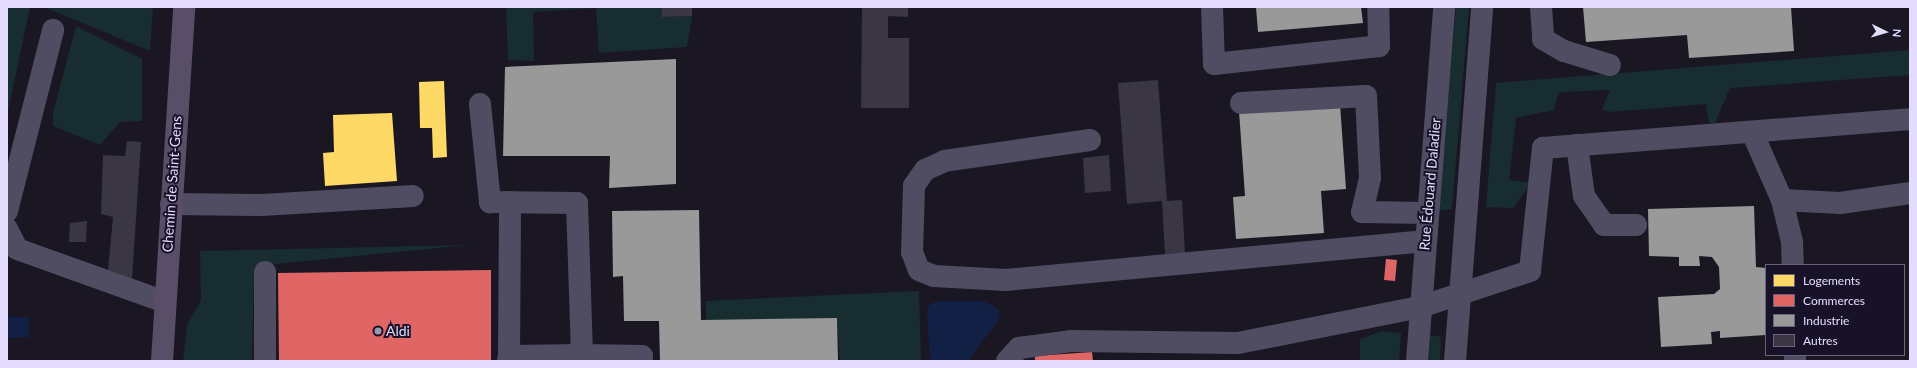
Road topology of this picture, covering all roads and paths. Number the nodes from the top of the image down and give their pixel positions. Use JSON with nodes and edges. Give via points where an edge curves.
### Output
{"nodes":[{"id":1,"x":184,"y":7,"type":"edge"},
{"id":2,"x":1212,"y":7,"type":"edge"},
{"id":3,"x":1378,"y":7,"type":"edge"},
{"id":4,"x":1444,"y":7,"type":"edge"},
{"id":5,"x":1482,"y":7,"type":"edge"},
{"id":6,"x":1541,"y":7,"type":"edge"},
{"id":7,"x":53,"y":30,"type":"dead end"},
{"id":8,"x":1610,"y":65,"type":"dead end"},
{"id":9,"x":1241,"y":103,"type":"dead end"},
{"id":10,"x":480,"y":104,"type":"dead end"},
{"id":11,"x":1910,"y":119,"type":"edge"},
{"id":12,"x":1752,"y":132,"type":"junction"},
{"id":13,"x":1090,"y":140,"type":"dead end"},
{"id":14,"x":1577,"y":146,"type":"junction"},
{"id":15,"x":1910,"y":193,"type":"edge"},
{"id":16,"x":413,"y":196,"type":"dead end"},
{"id":17,"x":1782,"y":200,"type":"junction"},
{"id":18,"x":510,"y":202,"type":"junction"},
{"id":19,"x":171,"y":204,"type":"junction"},
{"id":20,"x":7,"y":211,"type":"edge"},
{"id":21,"x":1428,"y":213,"type":"junction"},
{"id":22,"x":1636,"y":225,"type":"dead end"},
{"id":23,"x":7,"y":230,"type":"edge"},
{"id":24,"x":1426,"y":241,"type":"junction"},
{"id":25,"x":1793,"y":264,"type":"edge"},
{"id":26,"x":265,"y":272,"type":"dead end"},
{"id":27,"x":1460,"y":292,"type":"junction"},
{"id":28,"x":165,"y":302,"type":"junction"},
{"id":29,"x":1420,"y":307,"type":"junction"},
{"id":30,"x":582,"y":355,"type":"junction"},
{"id":31,"x":508,"y":359,"type":"edge"},
{"id":32,"x":162,"y":361,"type":"edge"},
{"id":33,"x":265,"y":361,"type":"edge"},
{"id":34,"x":642,"y":361,"type":"edge"},
{"id":35,"x":1008,"y":361,"type":"edge"},
{"id":36,"x":1417,"y":361,"type":"edge"},
{"id":37,"x":1455,"y":361,"type":"edge"}],
"edges":[{"from":1,"to":19,"type":"main road","name":"Chemin de Saint-Gens"},
{"from":2,"to":3,"type":"street","via":[[1214,64],[1379,46]]},
{"from":4,"to":21,"type":"street","name":"Rue Édouard Daladier"},
{"from":5,"to":27,"type":"street"},
{"from":6,"to":8,"type":"street","via":[[1543,39],[1564,51]]},
{"from":7,"to":20,"type":"street"},
{"from":9,"to":21,"type":"street","via":[[1366,96],[1370,178],[1362,212]]},
{"from":10,"to":18,"type":"street","via":[[490,202]]},
{"from":11,"to":12,"type":"street"},
{"from":12,"to":14,"type":"street"},
{"from":12,"to":17,"type":"street"},
{"from":13,"to":24,"type":"street","via":[[945,161],[925,170],[914,186],[912,252],[919,270],[934,276],[1006,280]]},
{"from":14,"to":22,"type":"street","via":[[1584,196],[1604,224]]},
{"from":14,"to":27,"type":"street","via":[[1543,148],[1530,271]]},
{"from":15,"to":17,"type":"street","via":[[1840,203]]},
{"from":16,"to":19,"type":"street","via":[[262,205]]},
{"from":17,"to":25,"type":"street","via":[[1792,242]]},
{"from":18,"to":30,"type":"street","via":[[577,203]]},
{"from":18,"to":31,"type":"street"},
{"from":19,"to":28,"type":"main road","name":"Chemin de Saint-Gens"},
{"from":21,"to":24,"type":"street","name":"Rue Édouard Daladier"},
{"from":23,"to":28,"type":"street","via":[[17,249]]},
{"from":24,"to":29,"type":"street","name":"Rue Édouard Daladier"},
{"from":26,"to":33,"type":"street"},
{"from":27,"to":29,"type":"street"},
{"from":27,"to":37,"type":"street"},
{"from":28,"to":32,"type":"main road","name":"Chemin de Saint-Gens"},
{"from":29,"to":35,"type":"street","via":[[1238,343],[1072,341],[1020,348]]},
{"from":29,"to":36,"type":"street","name":"Rue Édouard Daladier"},
{"from":30,"to":31,"type":"street"},
{"from":30,"to":34,"type":"street","via":[[642,356]]}]}
